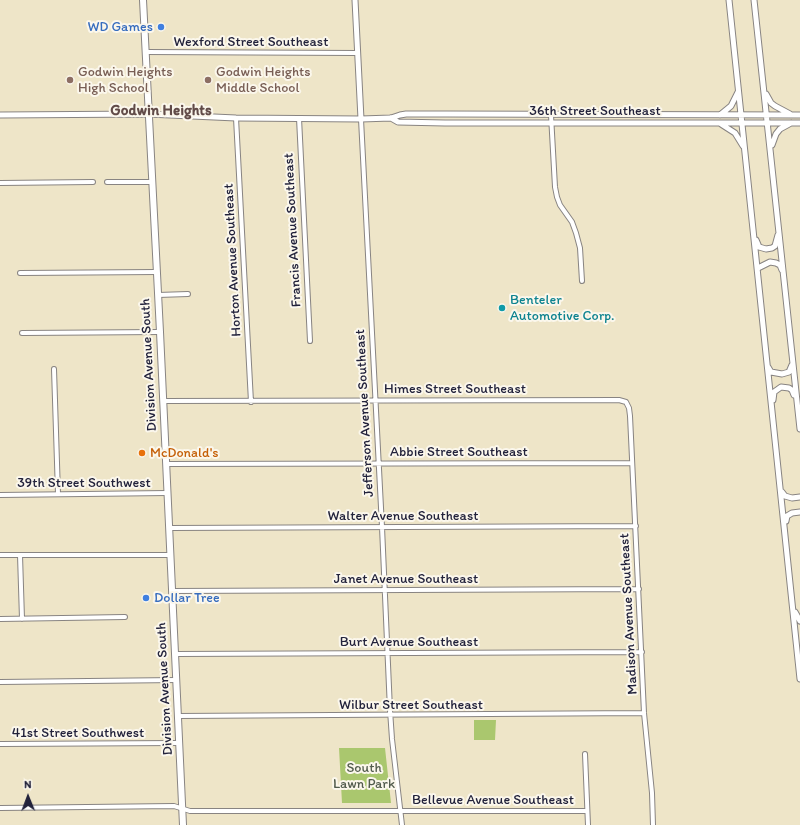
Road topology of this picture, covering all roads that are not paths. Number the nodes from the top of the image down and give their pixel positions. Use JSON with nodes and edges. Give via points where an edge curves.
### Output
{"nodes":[{"id":1,"x":143,"y":0,"type":"edge"},
{"id":2,"x":355,"y":0,"type":"edge"},
{"id":3,"x":729,"y":0,"type":"edge"},
{"id":4,"x":754,"y":0,"type":"edge"},
{"id":5,"x":145,"y":52,"type":"junction"},
{"id":6,"x":358,"y":53,"type":"junction"},
{"id":7,"x":739,"y":89,"type":"junction"},
{"id":8,"x":765,"y":92,"type":"junction"},
{"id":9,"x":148,"y":114,"type":"junction"},
{"id":10,"x":0,"y":115,"type":"edge"},
{"id":11,"x":551,"y":115,"type":"junction"},
{"id":12,"x":720,"y":115,"type":"junction"},
{"id":13,"x":742,"y":115,"type":"junction"},
{"id":14,"x":767,"y":115,"type":"junction"},
{"id":15,"x":791,"y":115,"type":"junction"},
{"id":16,"x":800,"y":115,"type":"edge"},
{"id":17,"x":236,"y":118,"type":"junction"},
{"id":18,"x":299,"y":118,"type":"junction"},
{"id":19,"x":391,"y":118,"type":"junction"},
{"id":20,"x":361,"y":119,"type":"junction"},
{"id":21,"x":743,"y":122,"type":"junction"},
{"id":22,"x":720,"y":123,"type":"junction"},
{"id":23,"x":768,"y":123,"type":"junction"},
{"id":24,"x":791,"y":123,"type":"junction"},
{"id":25,"x":800,"y":123,"type":"edge"},
{"id":26,"x":551,"y":124,"type":"junction"},
{"id":27,"x":745,"y":150,"type":"junction"},
{"id":28,"x":771,"y":150,"type":"junction"},
{"id":29,"x":93,"y":182,"type":"dead end"},
{"id":30,"x":107,"y":182,"type":"dead end"},
{"id":31,"x":152,"y":182,"type":"junction"},
{"id":32,"x":0,"y":183,"type":"edge"},
{"id":33,"x":780,"y":231,"type":"junction"},
{"id":34,"x":754,"y":236,"type":"junction"},
{"id":35,"x":758,"y":268,"type":"junction"},
{"id":36,"x":157,"y":272,"type":"junction"},
{"id":37,"x":20,"y":273,"type":"dead end"},
{"id":38,"x":784,"y":273,"type":"junction"},
{"id":39,"x":582,"y":281,"type":"dead end"},
{"id":40,"x":188,"y":294,"type":"dead end"},
{"id":41,"x":158,"y":295,"type":"junction"},
{"id":42,"x":160,"y":332,"type":"junction"},
{"id":43,"x":22,"y":333,"type":"dead end"},
{"id":44,"x":310,"y":341,"type":"dead end"},
{"id":45,"x":792,"y":363,"type":"junction"},
{"id":46,"x":767,"y":366,"type":"junction"},
{"id":47,"x":54,"y":369,"type":"dead end"},
{"id":48,"x":376,"y":400,"type":"junction"},
{"id":49,"x":164,"y":401,"type":"junction"},
{"id":50,"x":251,"y":402,"type":"junction"},
{"id":51,"x":626,"y":402,"type":"joint"},
{"id":52,"x":797,"y":405,"type":"junction"},
{"id":53,"x":772,"y":408,"type":"junction"},
{"id":54,"x":800,"y":429,"type":"edge"},
{"id":55,"x":379,"y":463,"type":"junction"},
{"id":56,"x":632,"y":463,"type":"junction"},
{"id":57,"x":166,"y":464,"type":"junction"},
{"id":58,"x":781,"y":489,"type":"junction"},
{"id":59,"x":168,"y":493,"type":"junction"},
{"id":60,"x":58,"y":494,"type":"junction"},
{"id":61,"x":0,"y":495,"type":"edge"},
{"id":62,"x":800,"y":497,"type":"edge"},
{"id":63,"x":800,"y":512,"type":"edge"},
{"id":64,"x":785,"y":524,"type":"junction"},
{"id":65,"x":636,"y":526,"type":"junction"},
{"id":66,"x":382,"y":527,"type":"junction"},
{"id":67,"x":170,"y":528,"type":"junction"},
{"id":68,"x":0,"y":555,"type":"edge"},
{"id":69,"x":20,"y":555,"type":"junction"},
{"id":70,"x":171,"y":555,"type":"junction"},
{"id":71,"x":639,"y":589,"type":"junction"},
{"id":72,"x":384,"y":590,"type":"junction"},
{"id":73,"x":172,"y":591,"type":"junction"},
{"id":74,"x":793,"y":607,"type":"junction"},
{"id":75,"x":125,"y":618,"type":"dead end"},
{"id":76,"x":0,"y":619,"type":"edge"},
{"id":77,"x":22,"y":619,"type":"junction"},
{"id":78,"x":800,"y":621,"type":"edge"},
{"id":79,"x":800,"y":640,"type":"edge"},
{"id":80,"x":797,"y":649,"type":"junction"},
{"id":81,"x":387,"y":652,"type":"junction"},
{"id":82,"x":642,"y":652,"type":"junction"},
{"id":83,"x":176,"y":654,"type":"junction"},
{"id":84,"x":800,"y":679,"type":"edge"},
{"id":85,"x":176,"y":680,"type":"junction"},
{"id":86,"x":0,"y":682,"type":"edge"},
{"id":87,"x":644,"y":713,"type":"junction"},
{"id":88,"x":178,"y":716,"type":"junction"},
{"id":89,"x":390,"y":716,"type":"junction"},
{"id":90,"x":179,"y":743,"type":"junction"},
{"id":91,"x":0,"y":744,"type":"edge"},
{"id":92,"x":585,"y":754,"type":"dead end"},
{"id":93,"x":0,"y":808,"type":"edge"},
{"id":94,"x":182,"y":809,"type":"junction"},
{"id":95,"x":400,"y":811,"type":"junction"},
{"id":96,"x":587,"y":811,"type":"junction"},
{"id":97,"x":183,"y":825,"type":"edge"},
{"id":98,"x":402,"y":825,"type":"edge"},
{"id":99,"x":588,"y":825,"type":"edge"},
{"id":100,"x":653,"y":825,"type":"edge"}],
"edges":[{"from":1,"to":5,"type":"main road","name":"Division Avenue South"},
{"from":2,"to":6,"type":"street","name":"Jefferson Avenue Southeast"},
{"from":3,"to":7,"type":"street"},
{"from":4,"to":8,"type":"street"},
{"from":5,"to":6,"type":"street","name":"Wexford Street Southeast"},
{"from":5,"to":9,"type":"main road","name":"Division Avenue South"},
{"from":6,"to":20,"type":"street","name":"Jefferson Avenue Southeast"},
{"from":7,"to":12,"type":"street","via":[[731,106]]},
{"from":7,"to":13,"type":"street"},
{"from":8,"to":14,"type":"street"},
{"from":8,"to":15,"type":"street","via":[[771,103]]},
{"from":9,"to":10,"type":"street","name":"36th Street Southeast"},
{"from":9,"to":17,"type":"street","name":"36th Street Southeast"},
{"from":9,"to":31,"type":"main road","name":"Division Avenue South"},
{"from":11,"to":12,"type":"street","name":"36th Street Southeast"},
{"from":11,"to":19,"type":"street","name":"36th Street Southeast","via":[[406,114]]},
{"from":11,"to":26,"type":"street"},
{"from":12,"to":13,"type":"street","name":"36th Street Southeast"},
{"from":13,"to":14,"type":"street","name":"36th Street Southeast"},
{"from":13,"to":21,"type":"street"},
{"from":14,"to":15,"type":"street","name":"36th Street Southeast"},
{"from":14,"to":23,"type":"street"},
{"from":15,"to":16,"type":"street","name":"36th Street Southeast"},
{"from":17,"to":18,"type":"street","name":"36th Street Southeast"},
{"from":17,"to":50,"type":"street","name":"Horton Avenue Southeast"},
{"from":18,"to":20,"type":"street","name":"36th Street Southeast"},
{"from":18,"to":44,"type":"street","name":"Francis Avenue Southeast"},
{"from":19,"to":20,"type":"street","name":"36th Street Southeast"},
{"from":19,"to":26,"type":"street","name":"36th Street Southeast","via":[[398,122],[412,123]]},
{"from":20,"to":48,"type":"street","name":"Jefferson Avenue Southeast"},
{"from":21,"to":22,"type":"street","name":"36th Street Southeast"},
{"from":21,"to":23,"type":"street","name":"36th Street Southeast"},
{"from":21,"to":27,"type":"street"},
{"from":22,"to":26,"type":"street","name":"36th Street Southeast"},
{"from":22,"to":27,"type":"street","via":[[735,133]]},
{"from":23,"to":24,"type":"street","name":"36th Street Southeast"},
{"from":23,"to":28,"type":"street"},
{"from":24,"to":25,"type":"street","name":"36th Street Southeast"},
{"from":24,"to":28,"type":"street","via":[[776,134]]},
{"from":26,"to":39,"type":"street","via":[[554,182],[560,205],[576,233],[580,248]]},
{"from":27,"to":34,"type":"street"},
{"from":28,"to":33,"type":"street"},
{"from":29,"to":32,"type":"street"},
{"from":30,"to":31,"type":"street"},
{"from":31,"to":36,"type":"main road","name":"Division Avenue South"},
{"from":33,"to":34,"type":"street","via":[[772,248],[759,247]]},
{"from":33,"to":38,"type":"street"},
{"from":34,"to":35,"type":"street"},
{"from":35,"to":38,"type":"street","via":[[770,262],[776,263]]},
{"from":35,"to":46,"type":"street"},
{"from":36,"to":37,"type":"street"},
{"from":36,"to":41,"type":"main road","name":"Division Avenue South"},
{"from":38,"to":45,"type":"street"},
{"from":40,"to":41,"type":"street"},
{"from":41,"to":42,"type":"main road","name":"Division Avenue South"},
{"from":42,"to":43,"type":"street"},
{"from":42,"to":49,"type":"main road","name":"Division Avenue South"},
{"from":45,"to":46,"type":"street","via":[[789,372],[782,374],[771,372]]},
{"from":45,"to":52,"type":"street"},
{"from":46,"to":53,"type":"street"},
{"from":47,"to":60,"type":"street"},
{"from":48,"to":50,"type":"street","name":"Himes Street Southeast"},
{"from":48,"to":51,"type":"street","name":"Himes Street Southeast"},
{"from":48,"to":55,"type":"street","name":"Jefferson Avenue Southeast"},
{"from":49,"to":50,"type":"street","name":"Himes Street Southeast"},
{"from":49,"to":57,"type":"main road","name":"Division Avenue South"},
{"from":51,"to":56,"type":"street","name":"Madison Avenue Southeast","via":[[629,408]]},
{"from":52,"to":53,"type":"street","via":[[792,390],[781,387],[774,392]]},
{"from":52,"to":54,"type":"street"},
{"from":53,"to":58,"type":"street"},
{"from":55,"to":56,"type":"street","name":"Abbie Street Southeast"},
{"from":55,"to":57,"type":"street","name":"Abbie Street Southeast"},
{"from":55,"to":66,"type":"street","name":"Jefferson Avenue Southeast"},
{"from":56,"to":65,"type":"street","name":"Madison Avenue Southeast"},
{"from":57,"to":59,"type":"main road","name":"Division Avenue South"},
{"from":58,"to":62,"type":"street","via":[[785,496]]},
{"from":58,"to":64,"type":"street"},
{"from":59,"to":60,"type":"street","name":"39th Street Southwest"},
{"from":59,"to":67,"type":"main road","name":"Division Avenue South"},
{"from":60,"to":61,"type":"street","name":"39th Street Southwest"},
{"from":63,"to":64,"type":"street","via":[[787,516]]},
{"from":64,"to":74,"type":"street"},
{"from":65,"to":66,"type":"street","name":"Walter Avenue Southeast"},
{"from":65,"to":71,"type":"street","name":"Madison Avenue Southeast"},
{"from":66,"to":67,"type":"street","name":"Walter Avenue Southeast"},
{"from":66,"to":72,"type":"street","name":"Jefferson Avenue Southeast"},
{"from":67,"to":70,"type":"main road","name":"Division Avenue South"},
{"from":68,"to":69,"type":"street"},
{"from":69,"to":70,"type":"street"},
{"from":69,"to":77,"type":"street"},
{"from":70,"to":73,"type":"main road","name":"Division Avenue South"},
{"from":71,"to":72,"type":"street","name":"Janet Avenue Southeast"},
{"from":71,"to":82,"type":"street","name":"Madison Avenue Southeast"},
{"from":72,"to":73,"type":"street","name":"Janet Avenue Southeast"},
{"from":72,"to":81,"type":"street","name":"Jefferson Avenue Southeast"},
{"from":73,"to":83,"type":"main road","name":"Division Avenue South"},
{"from":74,"to":78,"type":"street"},
{"from":74,"to":80,"type":"street"},
{"from":75,"to":77,"type":"street"},
{"from":76,"to":77,"type":"street"},
{"from":79,"to":80,"type":"street"},
{"from":80,"to":84,"type":"street"},
{"from":81,"to":82,"type":"street","name":"Burt Avenue Southeast"},
{"from":81,"to":83,"type":"street","name":"Burt Avenue Southeast"},
{"from":81,"to":89,"type":"street","name":"Jefferson Avenue Southeast"},
{"from":82,"to":87,"type":"street","name":"Madison Avenue Southeast"},
{"from":83,"to":85,"type":"main road","name":"Division Avenue South"},
{"from":85,"to":86,"type":"street"},
{"from":85,"to":88,"type":"main road","name":"Division Avenue South"},
{"from":87,"to":89,"type":"street","name":"Wilbur Street Southeast"},
{"from":87,"to":100,"type":"street","name":"Madison Avenue Southeast"},
{"from":88,"to":89,"type":"street","name":"Wilbur Street Southeast"},
{"from":88,"to":90,"type":"main road","name":"Division Avenue South"},
{"from":89,"to":95,"type":"street","name":"Jefferson Avenue Southeast"},
{"from":90,"to":91,"type":"street","name":"41st Street Southwest"},
{"from":90,"to":94,"type":"main road","name":"Division Avenue South"},
{"from":92,"to":96,"type":"street"},
{"from":93,"to":94,"type":"street","name":"Bellevue Avenue Southeast","via":[[174,806]]},
{"from":94,"to":95,"type":"street","name":"Bellevue Avenue Southeast"},
{"from":94,"to":97,"type":"main road","name":"Division Avenue South"},
{"from":95,"to":96,"type":"street","name":"Bellevue Avenue Southeast"},
{"from":95,"to":98,"type":"street","name":"Jefferson Avenue Southeast"},
{"from":96,"to":99,"type":"street"}]}
